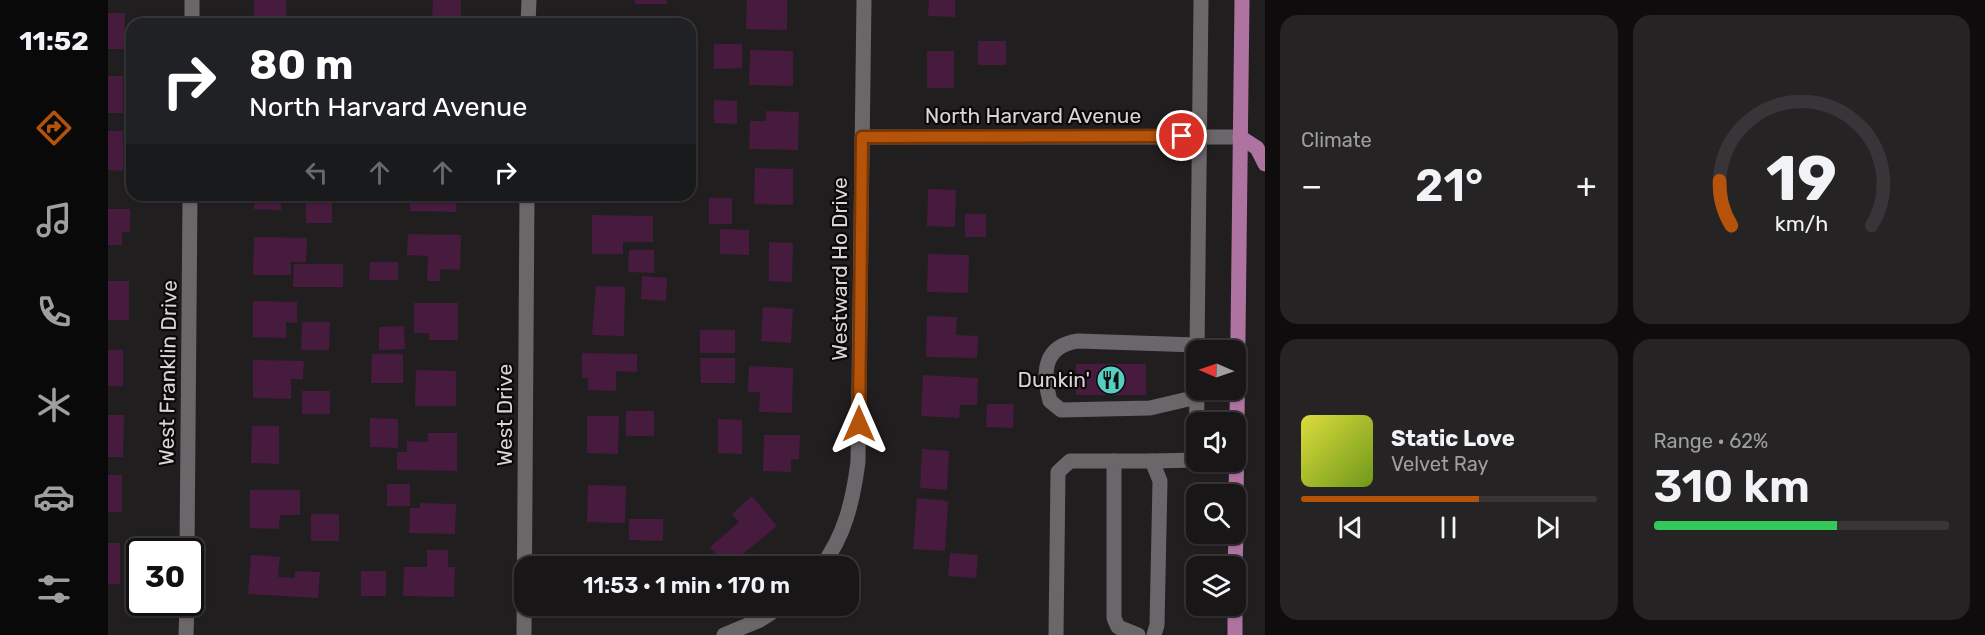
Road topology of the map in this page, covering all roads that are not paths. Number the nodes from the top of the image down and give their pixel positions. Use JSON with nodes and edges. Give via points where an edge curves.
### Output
{"nodes":[{"id":1,"x":192,"y":0,"type":"edge"},
{"id":2,"x":529,"y":0,"type":"edge"},
{"id":3,"x":864,"y":0,"type":"edge"},
{"id":4,"x":1201,"y":0,"type":"edge"},
{"id":5,"x":1242,"y":0,"type":"edge"},
{"id":6,"x":192,"y":18,"type":"edge"},
{"id":7,"x":528,"y":18,"type":"edge"},
{"id":8,"x":1200,"y":136,"type":"junction"},
{"id":9,"x":862,"y":137,"type":"junction"},
{"id":10,"x":1240,"y":137,"type":"junction"},
{"id":11,"x":1265,"y":164,"type":"edge"},
{"id":12,"x":190,"y":201,"type":"edge"},
{"id":13,"x":527,"y":201,"type":"edge"},
{"id":14,"x":1197,"y":340,"type":"edge"},
{"id":15,"x":1186,"y":347,"type":"edge"},
{"id":16,"x":1186,"y":397,"type":"edge"},
{"id":17,"x":1237,"y":412,"type":"edge"},
{"id":18,"x":1186,"y":460,"type":"edge"},
{"id":19,"x":1114,"y":461,"type":"junction"},
{"id":20,"x":1152,"y":461,"type":"junction"},
{"id":21,"x":187,"y":538,"type":"edge"},
{"id":22,"x":827,"y":556,"type":"edge"},
{"id":23,"x":187,"y":616,"type":"edge"},
{"id":24,"x":766,"y":616,"type":"edge"},
{"id":25,"x":1235,"y":616,"type":"edge"},
{"id":26,"x":186,"y":635,"type":"edge"},
{"id":27,"x":524,"y":635,"type":"edge"},
{"id":28,"x":724,"y":635,"type":"edge"},
{"id":29,"x":1056,"y":635,"type":"edge"},
{"id":30,"x":1138,"y":635,"type":"edge"},
{"id":31,"x":1154,"y":635,"type":"edge"},
{"id":32,"x":1235,"y":635,"type":"edge"}],
"edges":[{"from":1,"to":6,"type":"street"},
{"from":2,"to":7,"type":"street"},
{"from":3,"to":9,"type":"street","name":"Westward Ho Drive"},
{"from":4,"to":8,"type":"street"},
{"from":5,"to":10,"type":"main road"},
{"from":8,"to":9,"type":"street","name":"North Harvard Avenue"},
{"from":8,"to":10,"type":"street","name":"North Harvard Avenue"},
{"from":8,"to":14,"type":"street"},
{"from":9,"to":22,"type":"street","name":"Westward Ho Drive","via":[[858,462],[850,509]]},
{"from":10,"to":11,"type":"main road","via":[[1257,148]]},
{"from":10,"to":17,"type":"main road"},
{"from":12,"to":21,"type":"street","name":"West Franklin Drive"},
{"from":13,"to":27,"type":"street","name":"West Drive"},
{"from":15,"to":16,"type":"street","via":[[1078,341],[1060,345],[1047,366],[1050,400],[1061,410],[1150,408]]},
{"from":18,"to":20,"type":"street"},
{"from":19,"to":20,"type":"street"},
{"from":19,"to":29,"type":"street","via":[[1070,461],[1058,472]]},
{"from":19,"to":30,"type":"street","via":[[1114,618],[1118,627]]},
{"from":20,"to":31,"type":"street","via":[[1160,481]]},
{"from":23,"to":26,"type":"street"},
{"from":24,"to":28,"type":"street"},
{"from":25,"to":32,"type":"main road"}]}
